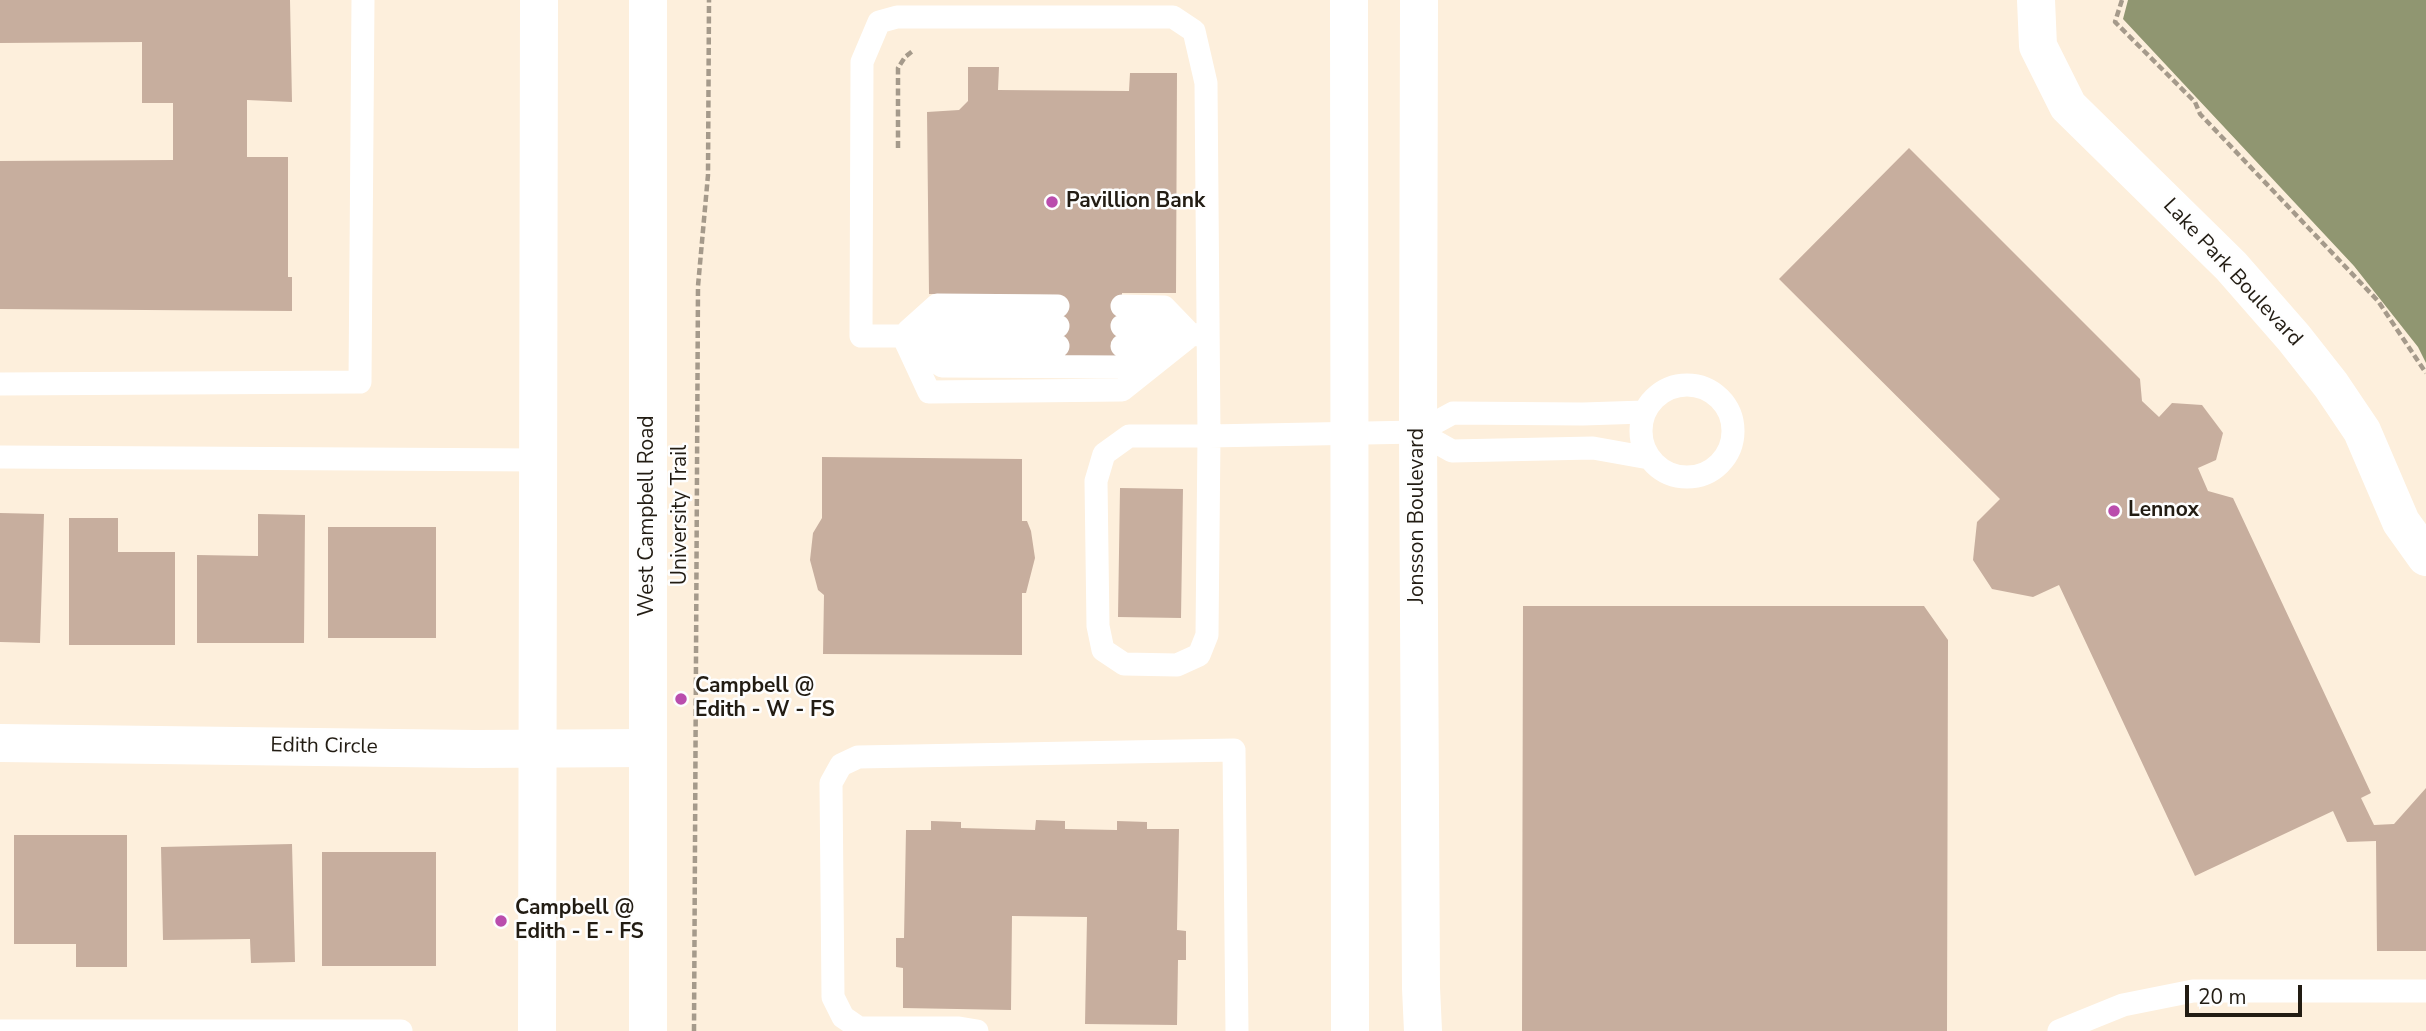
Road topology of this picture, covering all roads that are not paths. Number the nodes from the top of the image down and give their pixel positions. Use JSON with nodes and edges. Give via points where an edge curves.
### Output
{"nodes":[{"id":1,"x":363,"y":0,"type":"edge"},
{"id":2,"x":538,"y":0,"type":"edge"},
{"id":3,"x":648,"y":0,"type":"edge"},
{"id":4,"x":1349,"y":0,"type":"edge"},
{"id":5,"x":1419,"y":0,"type":"edge"},
{"id":6,"x":2036,"y":0,"type":"edge"},
{"id":7,"x":926,"y":9,"type":"edge"},
{"id":8,"x":1199,"y":335,"type":"junction"},
{"id":9,"x":903,"y":336,"type":"junction"},
{"id":10,"x":0,"y":384,"type":"edge"},
{"id":11,"x":1644,"y":412,"type":"junction"},
{"id":12,"x":1418,"y":432,"type":"junction"},
{"id":13,"x":1351,"y":434,"type":"junction"},
{"id":14,"x":1209,"y":436,"type":"junction"},
{"id":15,"x":0,"y":457,"type":"edge"},
{"id":16,"x":1649,"y":458,"type":"junction"},
{"id":17,"x":538,"y":460,"type":"junction"},
{"id":18,"x":2426,"y":557,"type":"edge"},
{"id":19,"x":0,"y":743,"type":"edge"},
{"id":20,"x":538,"y":748,"type":"junction"},
{"id":21,"x":648,"y":748,"type":"junction"},
{"id":22,"x":2426,"y":991,"type":"edge"},
{"id":23,"x":0,"y":1031,"type":"edge"},
{"id":24,"x":401,"y":1031,"type":"edge"},
{"id":25,"x":537,"y":1031,"type":"edge"},
{"id":26,"x":648,"y":1031,"type":"edge"},
{"id":27,"x":977,"y":1031,"type":"edge"},
{"id":28,"x":1237,"y":1031,"type":"edge"},
{"id":29,"x":1350,"y":1031,"type":"edge"},
{"id":30,"x":1423,"y":1031,"type":"edge"},
{"id":31,"x":2059,"y":1031,"type":"edge"}],
"edges":[{"from":1,"to":10,"type":"lane","via":[[360,382]]},
{"from":2,"to":17,"type":"street"},
{"from":3,"to":21,"type":"street","name":"West Campbell Road"},
{"from":4,"to":13,"type":"street"},
{"from":5,"to":12,"type":"street","name":"Jonsson Boulevard"},
{"from":6,"to":18,"type":"street","name":"Lake Park Boulevard","via":[[2038,46],[2068,106],[2231,266],[2294,338],[2362,431],[2401,523]]},
{"from":7,"to":8,"type":"lane","via":[[1173,18],[1194,31],[1206,83]]},
{"from":7,"to":9,"type":"lane","via":[[879,22],[862,62],[861,336]]},
{"from":8,"to":8,"type":"lane","via":[[1164,307],[1122,326],[1156,345]]},
{"from":8,"to":9,"type":"lane","via":[[1122,390],[929,392]]},
{"from":8,"to":14,"type":"lane"},
{"from":9,"to":9,"type":"lane","via":[[937,305],[1058,326],[939,347]]},
{"from":11,"to":12,"type":"lane","via":[[1453,413]]},
{"from":11,"to":16,"type":"lane","via":[[1640,428]]},
{"from":11,"to":16,"type":"lane","via":[[1667,388],[1698,385],[1725,403],[1732,418],[1729,450],[1707,473],[1675,476],[1660,470]]},
{"from":12,"to":13,"type":"lane"},
{"from":12,"to":16,"type":"lane","via":[[1452,451],[1593,448]]},
{"from":12,"to":30,"type":"street","name":"Jonsson Boulevard"},
{"from":13,"to":14,"type":"lane"},
{"from":13,"to":29,"type":"street"},
{"from":14,"to":14,"type":"lane","via":[[1129,436],[1104,454],[1096,481],[1097,626],[1103,650],[1124,664],[1177,665],[1199,655],[1207,635]]},
{"from":15,"to":17,"type":"lane"},
{"from":17,"to":20,"type":"street"},
{"from":19,"to":20,"type":"street","name":"Edith Circle"},
{"from":20,"to":21,"type":"street","name":"Edith Circle"},
{"from":20,"to":25,"type":"street"},
{"from":21,"to":26,"type":"street","name":"West Campbell Road"},
{"from":22,"to":31,"type":"lane","via":[[2193,991],[2123,1005]]},
{"from":23,"to":24,"type":"lane"},
{"from":27,"to":28,"type":"lane","via":[[859,1028],[843,1017],[833,997],[831,783],[841,765],[858,757],[1234,750]]}]}
